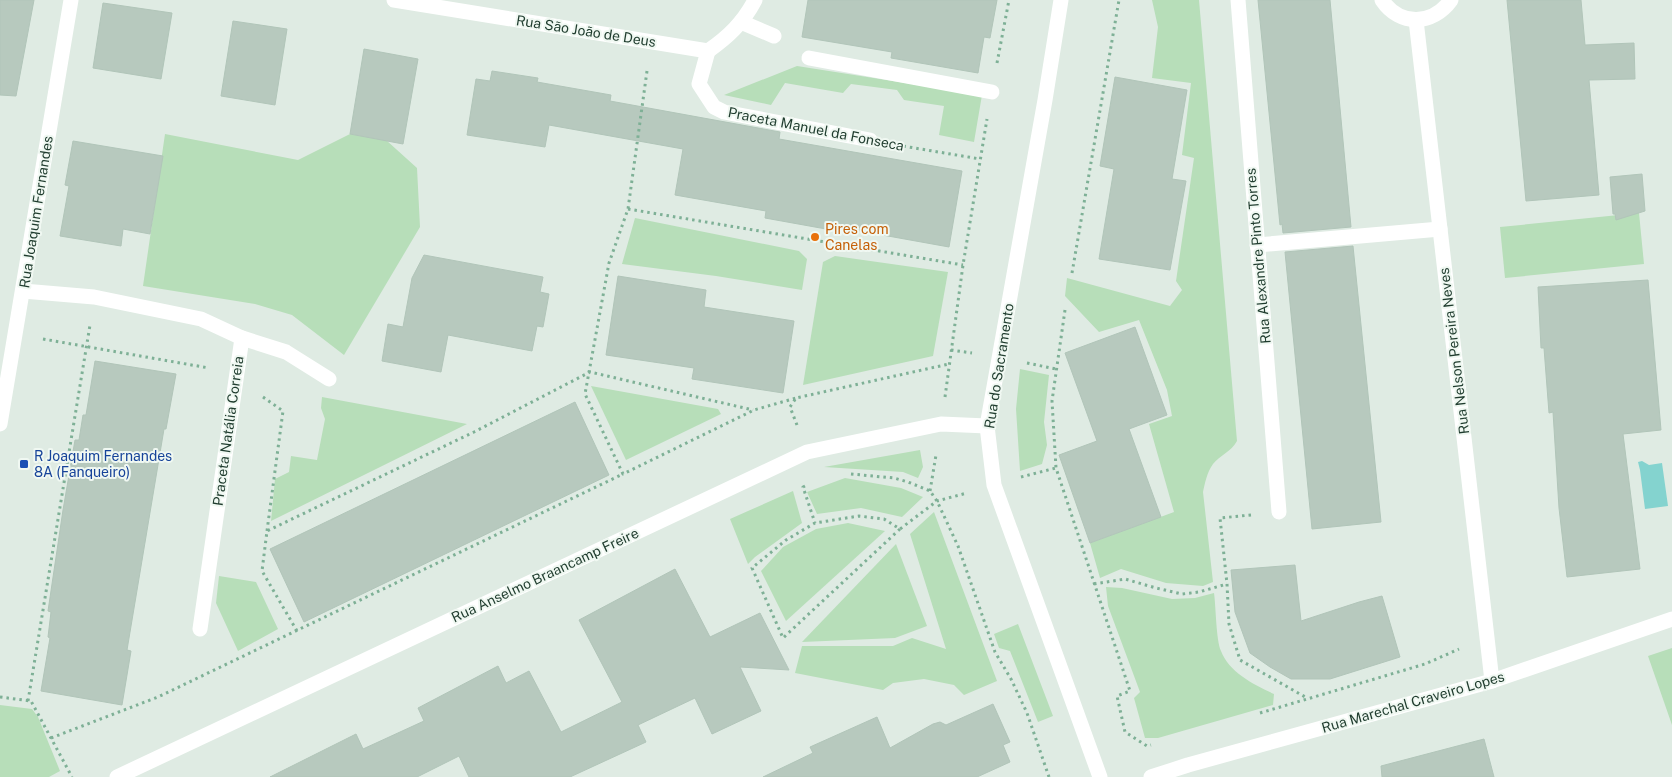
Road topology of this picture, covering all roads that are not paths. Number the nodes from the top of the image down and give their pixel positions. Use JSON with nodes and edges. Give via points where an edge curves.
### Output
{"nodes":[{"id":1,"x":71,"y":0,"type":"edge"},
{"id":2,"x":394,"y":0,"type":"edge"},
{"id":3,"x":755,"y":0,"type":"edge"},
{"id":4,"x":1061,"y":0,"type":"edge"},
{"id":5,"x":1238,"y":0,"type":"edge"},
{"id":6,"x":1382,"y":0,"type":"edge"},
{"id":7,"x":1451,"y":0,"type":"edge"},
{"id":8,"x":1416,"y":20,"type":"junction"},
{"id":9,"x":741,"y":22,"type":"junction"},
{"id":10,"x":774,"y":36,"type":"dead end"},
{"id":11,"x":708,"y":51,"type":"junction"},
{"id":12,"x":809,"y":58,"type":"dead end"},
{"id":13,"x":992,"y":92,"type":"road end"},
{"id":14,"x":870,"y":140,"type":"road end"},
{"id":15,"x":1440,"y":229,"type":"junction"},
{"id":16,"x":1257,"y":245,"type":"junction"},
{"id":17,"x":23,"y":291,"type":"junction"},
{"id":18,"x":242,"y":338,"type":"junction"},
{"id":19,"x":329,"y":379,"type":"dead end"},
{"id":20,"x":0,"y":424,"type":"edge"},
{"id":21,"x":987,"y":426,"type":"junction"},
{"id":22,"x":1279,"y":512,"type":"road end"},
{"id":23,"x":1672,"y":619,"type":"edge"},
{"id":24,"x":200,"y":629,"type":"dead end"},
{"id":25,"x":1492,"y":681,"type":"junction"},
{"id":26,"x":118,"y":777,"type":"edge"},
{"id":27,"x":1100,"y":777,"type":"edge"},
{"id":28,"x":1151,"y":777,"type":"edge"}],
"edges":[{"from":1,"to":17,"type":"street","name":"Rua Joaquim Fernandes"},
{"from":2,"to":11,"type":"street","name":"Rua São João de Deus"},
{"from":3,"to":9,"type":"street"},
{"from":4,"to":21,"type":"street","name":"Rua do Sacramento"},
{"from":5,"to":16,"type":"street","name":"Rua Alexandre Pinto Torres"},
{"from":6,"to":8,"type":"street","via":[[1392,12]]},
{"from":7,"to":8,"type":"street","via":[[1441,12]]},
{"from":8,"to":15,"type":"street","name":"Rua Nelson Pereira Neves"},
{"from":9,"to":10,"type":"street"},
{"from":9,"to":11,"type":"street","via":[[728,37]]},
{"from":11,"to":14,"type":"street","name":"Praceta Manuel da Fonseca","via":[[699,84],[714,107],[724,112]]},
{"from":12,"to":13,"type":"street"},
{"from":15,"to":16,"type":"street"},
{"from":15,"to":25,"type":"street","name":"Rua Nelson Pereira Neves"},
{"from":16,"to":22,"type":"street","name":"Rua Alexandre Pinto Torres"},
{"from":17,"to":18,"type":"street","name":"Praceta Natália Correia","via":[[94,297],[201,319]]},
{"from":17,"to":20,"type":"street","name":"Rua Joaquim Fernandes"},
{"from":18,"to":19,"type":"street","via":[[286,352]]},
{"from":18,"to":24,"type":"street","name":"Praceta Natália Correia"},
{"from":21,"to":26,"type":"street","name":"Rua Anselmo Braancamp Freire","via":[[941,424],[807,452]]},
{"from":21,"to":27,"type":"street","name":"Rua do Sacramento","via":[[994,485]]},
{"from":23,"to":25,"type":"street","name":"Rua Marechal Craveiro Lopes"},
{"from":25,"to":28,"type":"street","name":"Rua Marechal Craveiro Lopes"}]}
